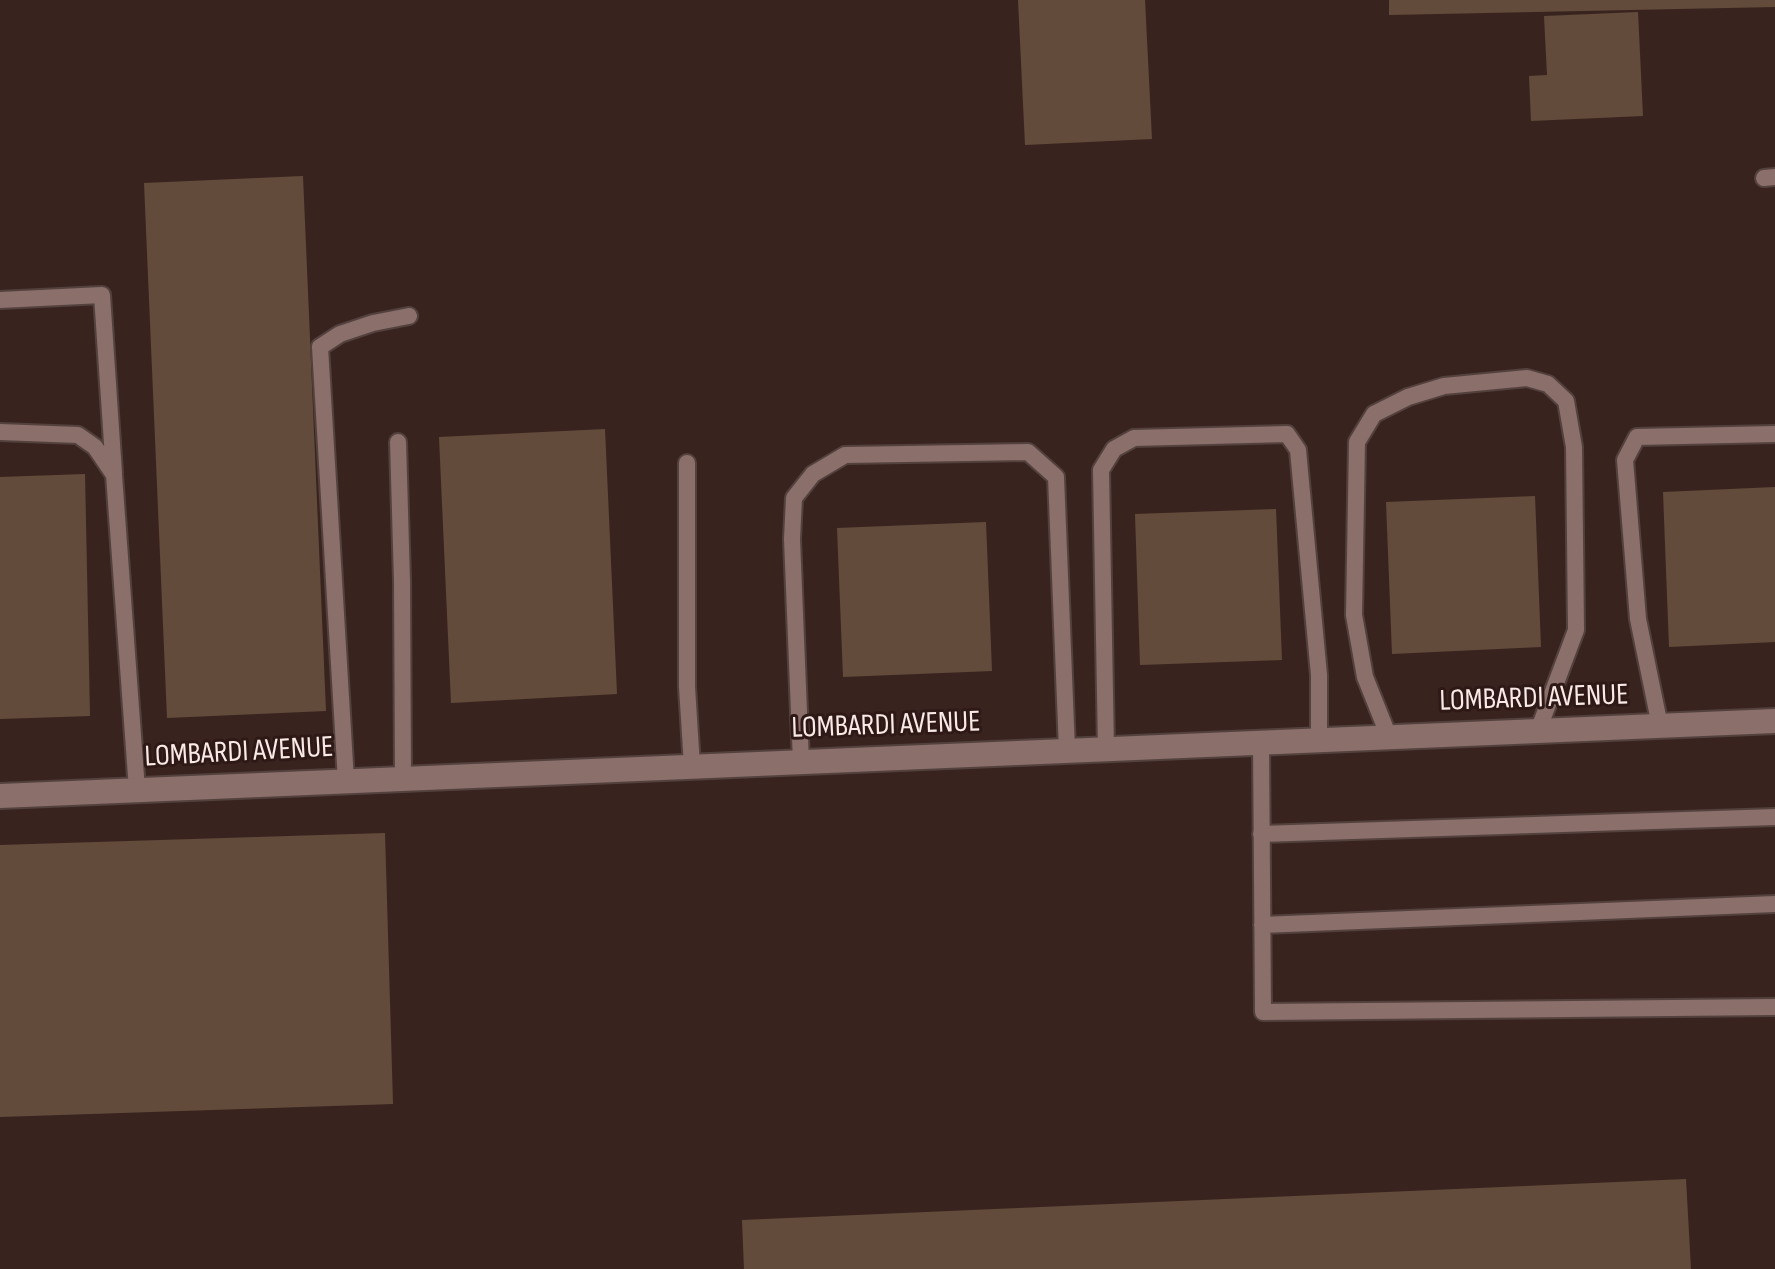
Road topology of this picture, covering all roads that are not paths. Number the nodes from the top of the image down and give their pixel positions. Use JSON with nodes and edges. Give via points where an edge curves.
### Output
{"nodes":[{"id":1,"x":0,"y":300,"type":"edge"},
{"id":2,"x":409,"y":316,"type":"dead end"},
{"id":3,"x":0,"y":432,"type":"edge"},
{"id":4,"x":1775,"y":434,"type":"edge"},
{"id":5,"x":398,"y":442,"type":"dead end"},
{"id":6,"x":687,"y":463,"type":"dead end"},
{"id":7,"x":114,"y":475,"type":"junction"},
{"id":8,"x":1775,"y":721,"type":"edge"},
{"id":9,"x":1660,"y":726,"type":"junction"},
{"id":10,"x":1538,"y":731,"type":"junction"},
{"id":11,"x":1389,"y":737,"type":"junction"},
{"id":12,"x":1319,"y":740,"type":"junction"},
{"id":13,"x":1261,"y":742,"type":"junction"},
{"id":14,"x":1106,"y":749,"type":"junction"},
{"id":15,"x":1067,"y":750,"type":"junction"},
{"id":16,"x":801,"y":762,"type":"junction"},
{"id":17,"x":692,"y":766,"type":"junction"},
{"id":18,"x":403,"y":778,"type":"junction"},
{"id":19,"x":346,"y":781,"type":"junction"},
{"id":20,"x":137,"y":790,"type":"junction"},
{"id":21,"x":0,"y":796,"type":"edge"},
{"id":22,"x":1775,"y":817,"type":"edge"},
{"id":23,"x":1261,"y":834,"type":"junction"},
{"id":24,"x":1775,"y":904,"type":"edge"},
{"id":25,"x":1262,"y":925,"type":"junction"},
{"id":26,"x":1775,"y":1007,"type":"edge"}],
"edges":[{"from":1,"to":7,"type":"lane","via":[[102,295]]},
{"from":2,"to":19,"type":"lane","via":[[340,334],[320,347]]},
{"from":3,"to":7,"type":"lane","via":[[78,435],[95,447]]},
{"from":4,"to":9,"type":"lane","via":[[1637,437],[1625,460],[1638,619]]},
{"from":5,"to":18,"type":"lane"},
{"from":6,"to":17,"type":"lane"},
{"from":7,"to":20,"type":"lane"},
{"from":8,"to":9,"type":"street","name":"LOMBARDI AVENUE"},
{"from":9,"to":10,"type":"street","name":"LOMBARDI AVENUE"},
{"from":10,"to":11,"type":"street","name":"LOMBARDI AVENUE"},
{"from":10,"to":11,"type":"lane","via":[[1576,630],[1574,447],[1566,401],[1548,384],[1527,378],[1444,386],[1408,397],[1374,414],[1357,442],[1354,615],[1365,677]]},
{"from":11,"to":12,"type":"street","name":"LOMBARDI AVENUE"},
{"from":12,"to":13,"type":"street","name":"LOMBARDI AVENUE"},
{"from":12,"to":14,"type":"lane","via":[[1319,675],[1298,450],[1287,434],[1134,438],[1114,449],[1101,470]]},
{"from":13,"to":14,"type":"street","name":"LOMBARDI AVENUE"},
{"from":13,"to":23,"type":"lane"},
{"from":14,"to":15,"type":"street","name":"LOMBARDI AVENUE"},
{"from":15,"to":16,"type":"street","name":"LOMBARDI AVENUE"},
{"from":15,"to":16,"type":"lane","via":[[1056,477],[1028,452],[845,455],[813,474],[794,498]]},
{"from":16,"to":17,"type":"street","name":"LOMBARDI AVENUE"},
{"from":17,"to":18,"type":"street","name":"LOMBARDI AVENUE"},
{"from":18,"to":19,"type":"street","name":"LOMBARDI AVENUE"},
{"from":19,"to":20,"type":"street","name":"LOMBARDI AVENUE"},
{"from":20,"to":21,"type":"street","name":"LOMBARDI AVENUE"},
{"from":22,"to":23,"type":"lane"},
{"from":23,"to":25,"type":"lane"},
{"from":24,"to":25,"type":"lane"},
{"from":25,"to":26,"type":"lane","via":[[1263,1012]]}]}
